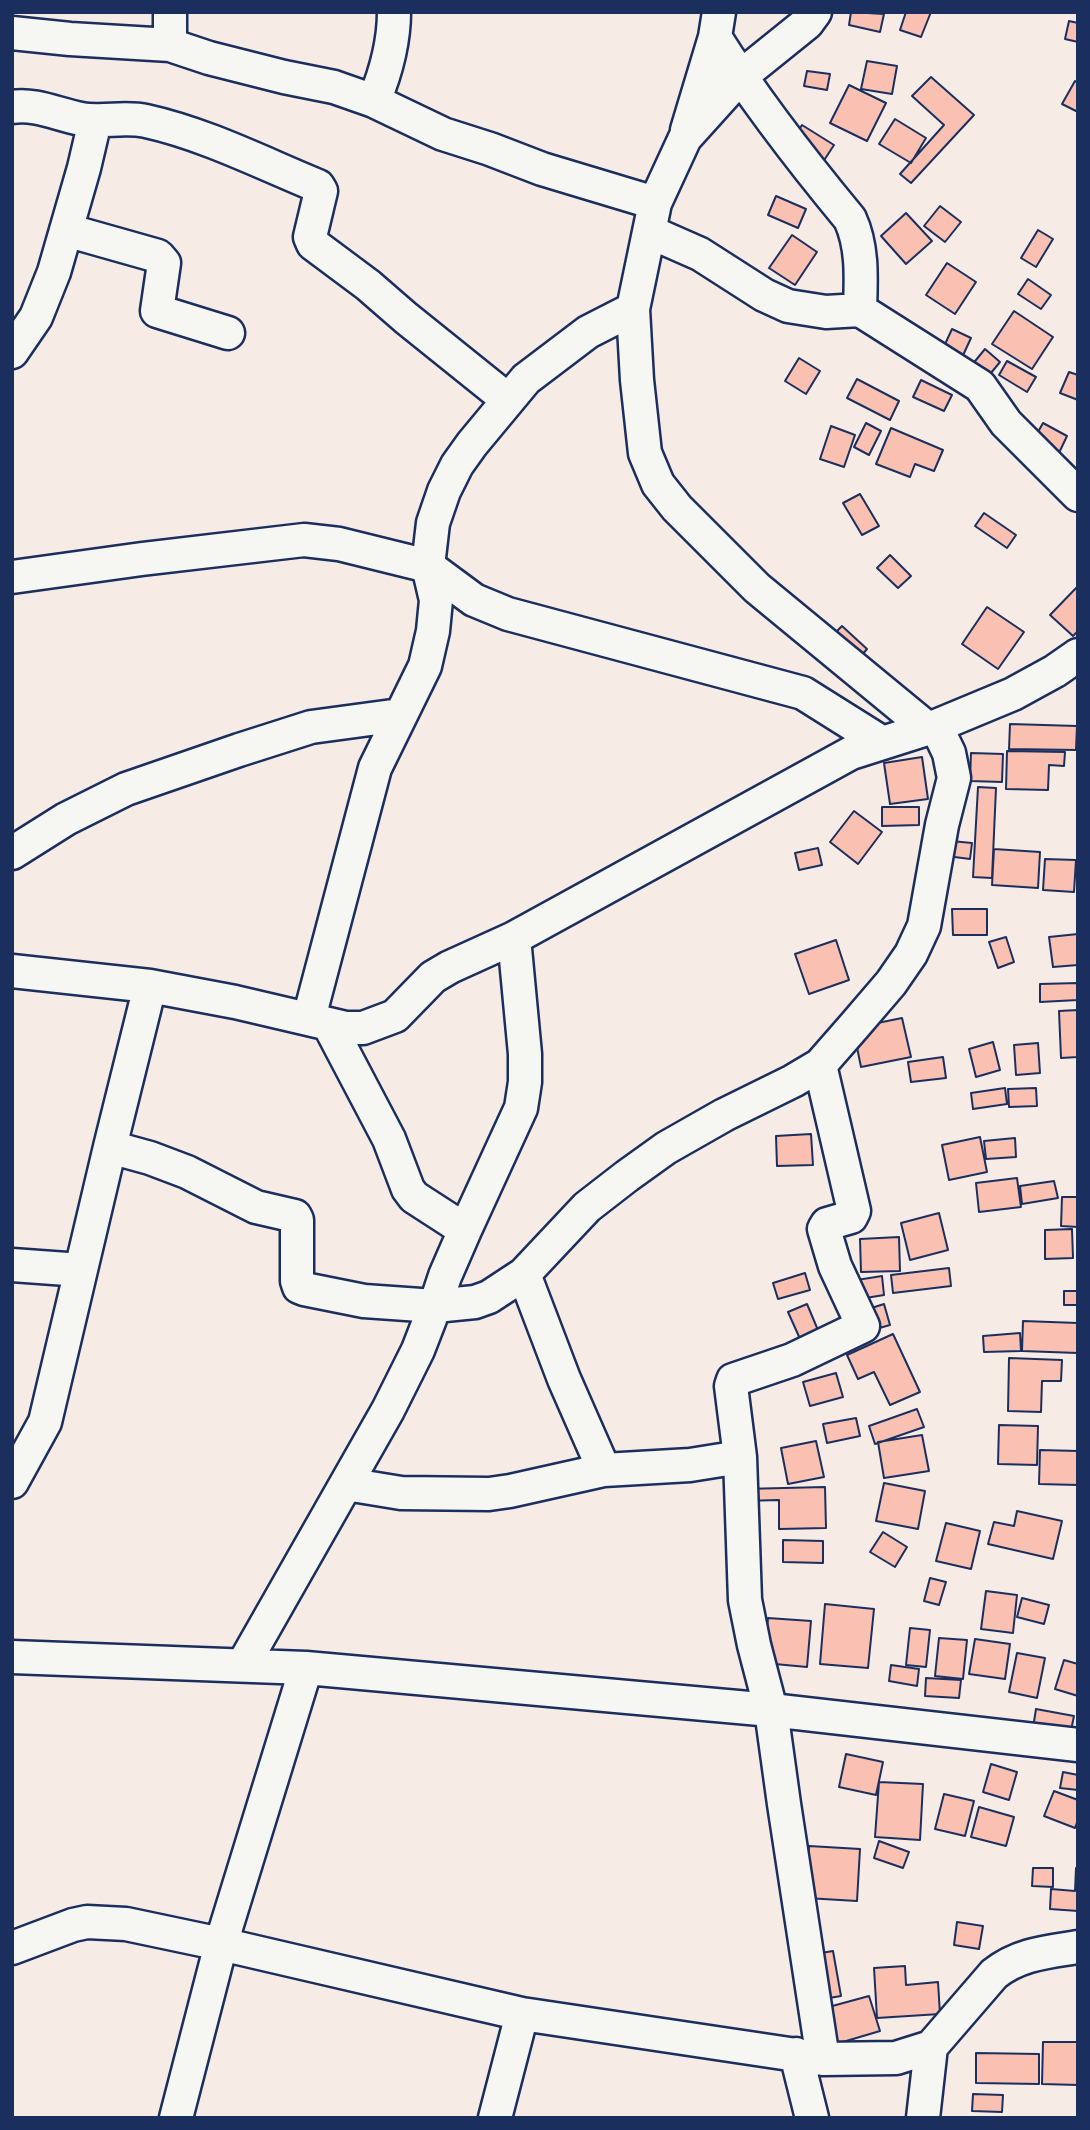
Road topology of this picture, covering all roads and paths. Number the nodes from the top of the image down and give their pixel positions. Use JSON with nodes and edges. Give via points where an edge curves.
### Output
{"nodes":[{"id":1,"x":170,"y":12,"type":"edge"},
{"id":2,"x":394,"y":12,"type":"edge"},
{"id":3,"x":815,"y":12,"type":"edge"},
{"id":4,"x":717,"y":24,"type":"edge"},
{"id":5,"x":12,"y":33,"type":"edge"},
{"id":6,"x":170,"y":46,"type":"junction"},
{"id":7,"x":740,"y":77,"type":"junction"},
{"id":8,"x":374,"y":101,"type":"junction"},
{"id":9,"x":12,"y":107,"type":"edge"},
{"id":10,"x":95,"y":121,"type":"junction"},
{"id":11,"x":685,"y":138,"type":"junction"},
{"id":12,"x":653,"y":218,"type":"junction"},
{"id":13,"x":66,"y":230,"type":"junction"},
{"id":14,"x":634,"y":309,"type":"junction"},
{"id":15,"x":860,"y":310,"type":"junction"},
{"id":16,"x":228,"y":333,"type":"dead end"},
{"id":17,"x":12,"y":352,"type":"edge"},
{"id":18,"x":508,"y":400,"type":"junction"},
{"id":19,"x":1078,"y":495,"type":"edge"},
{"id":20,"x":428,"y":566,"type":"junction"},
{"id":21,"x":12,"y":577,"type":"edge"},
{"id":22,"x":1078,"y":655,"type":"edge"},
{"id":23,"x":400,"y":715,"type":"junction"},
{"id":24,"x":932,"y":727,"type":"junction"},
{"id":25,"x":881,"y":742,"type":"junction"},
{"id":26,"x":12,"y":853,"type":"edge"},
{"id":27,"x":514,"y":938,"type":"junction"},
{"id":28,"x":12,"y":971,"type":"edge"},
{"id":29,"x":150,"y":986,"type":"junction"},
{"id":30,"x":319,"y":1021,"type":"junction"},
{"id":31,"x":820,"y":1065,"type":"junction"},
{"id":32,"x":110,"y":1147,"type":"junction"},
{"id":33,"x":465,"y":1230,"type":"junction"},
{"id":34,"x":12,"y":1265,"type":"edge"},
{"id":35,"x":81,"y":1270,"type":"junction"},
{"id":36,"x":524,"y":1274,"type":"junction"},
{"id":37,"x":435,"y":1306,"type":"junction"},
{"id":38,"x":740,"y":1457,"type":"junction"},
{"id":39,"x":604,"y":1470,"type":"junction"},
{"id":40,"x":12,"y":1482,"type":"edge"},
{"id":41,"x":346,"y":1484,"type":"junction"},
{"id":42,"x":12,"y":1657,"type":"edge"},
{"id":43,"x":243,"y":1665,"type":"junction"},
{"id":44,"x":306,"y":1668,"type":"junction"},
{"id":45,"x":771,"y":1710,"type":"junction"},
{"id":46,"x":1078,"y":1745,"type":"edge"},
{"id":47,"x":221,"y":1944,"type":"junction"},
{"id":48,"x":1078,"y":1947,"type":"edge"},
{"id":49,"x":12,"y":1948,"type":"edge"},
{"id":50,"x":523,"y":2014,"type":"junction"},
{"id":51,"x":930,"y":2047,"type":"junction"},
{"id":52,"x":810,"y":2057,"type":"junction"},
{"id":53,"x":176,"y":2118,"type":"edge"},
{"id":54,"x":495,"y":2118,"type":"edge"},
{"id":55,"x":812,"y":2118,"type":"edge"},
{"id":56,"x":923,"y":2118,"type":"edge"}],
"edges":[{"from":1,"to":6,"type":"street"},
{"from":2,"to":8,"type":"street","via":[[386,71]]},
{"from":3,"to":7,"type":"street"},
{"from":4,"to":7,"type":"street"},
{"from":4,"to":11,"type":"street"},
{"from":5,"to":6,"type":"street"},
{"from":6,"to":8,"type":"street"},
{"from":7,"to":11,"type":"street"},
{"from":7,"to":15,"type":"street","via":[[850,219],[859,254]]},
{"from":8,"to":12,"type":"street","via":[[443,134],[542,169]]},
{"from":9,"to":10,"type":"street"},
{"from":10,"to":13,"type":"street"},
{"from":10,"to":18,"type":"street","via":[[125,118],[188,133],[320,188],[310,237],[313,244]]},
{"from":11,"to":12,"type":"street"},
{"from":12,"to":14,"type":"street"},
{"from":12,"to":15,"type":"street","via":[[700,254],[788,306],[826,312]]},
{"from":13,"to":16,"type":"street","via":[[158,256],[164,263],[157,311]]},
{"from":13,"to":17,"type":"street","via":[[40,309]]},
{"from":14,"to":18,"type":"street","via":[[558,353]]},
{"from":14,"to":24,"type":"street","via":[[645,453],[658,484],[757,588]]},
{"from":15,"to":19,"type":"street","via":[[980,386],[1006,424]]},
{"from":18,"to":20,"type":"street","via":[[472,444],[444,491],[433,523]]},
{"from":20,"to":21,"type":"street","via":[[304,540]]},
{"from":20,"to":23,"type":"street","via":[[436,600],[433,631],[425,666]]},
{"from":20,"to":25,"type":"street","via":[[474,600],[508,614],[803,693]]},
{"from":22,"to":24,"type":"street","via":[[1013,694]]},
{"from":23,"to":26,"type":"street","via":[[311,727],[126,789]]},
{"from":23,"to":30,"type":"street","via":[[375,768]]},
{"from":24,"to":25,"type":"street"},
{"from":24,"to":31,"type":"street","via":[[949,753],[954,778],[924,926],[891,983]]},
{"from":25,"to":27,"type":"street","via":[[851,754]]},
{"from":27,"to":30,"type":"street","via":[[433,977],[395,1016],[363,1028]]},
{"from":27,"to":33,"type":"street","via":[[525,1054],[522,1108]]},
{"from":28,"to":29,"type":"street"},
{"from":29,"to":30,"type":"street"},
{"from":29,"to":32,"type":"street"},
{"from":30,"to":33,"type":"street","via":[[389,1139],[408,1189]]},
{"from":31,"to":36,"type":"street","via":[[666,1148],[626,1176],[587,1207]]},
{"from":31,"to":38,"type":"street","via":[[854,1211],[851,1217],[824,1229],[839,1276],[863,1326],[792,1360],[733,1380]]},
{"from":32,"to":35,"type":"street"},
{"from":32,"to":37,"type":"street","via":[[187,1172],[256,1207],[295,1216],[299,1287],[364,1301]]},
{"from":33,"to":37,"type":"street"},
{"from":34,"to":35,"type":"street"},
{"from":35,"to":40,"type":"street","via":[[45,1422]]},
{"from":36,"to":37,"type":"street","via":[[489,1297]]},
{"from":36,"to":39,"type":"street"},
{"from":37,"to":41,"type":"street","via":[[418,1350]]},
{"from":38,"to":39,"type":"street"},
{"from":38,"to":45,"type":"street","via":[[745,1600]]},
{"from":39,"to":41,"type":"street","via":[[489,1494],[401,1493]]},
{"from":41,"to":43,"type":"street"},
{"from":42,"to":43,"type":"street"},
{"from":43,"to":44,"type":"street"},
{"from":44,"to":45,"type":"street"},
{"from":44,"to":47,"type":"street"},
{"from":45,"to":46,"type":"street"},
{"from":45,"to":52,"type":"street"},
{"from":47,"to":49,"type":"street","via":[[126,1924],[87,1922]]},
{"from":47,"to":50,"type":"street"},
{"from":47,"to":53,"type":"street"},
{"from":48,"to":51,"type":"street","via":[[1032,1954],[1006,1964]]},
{"from":50,"to":52,"type":"street"},
{"from":50,"to":54,"type":"street"},
{"from":51,"to":52,"type":"street","via":[[896,2058]]},
{"from":51,"to":56,"type":"street"},
{"from":52,"to":55,"type":"street"}]}
